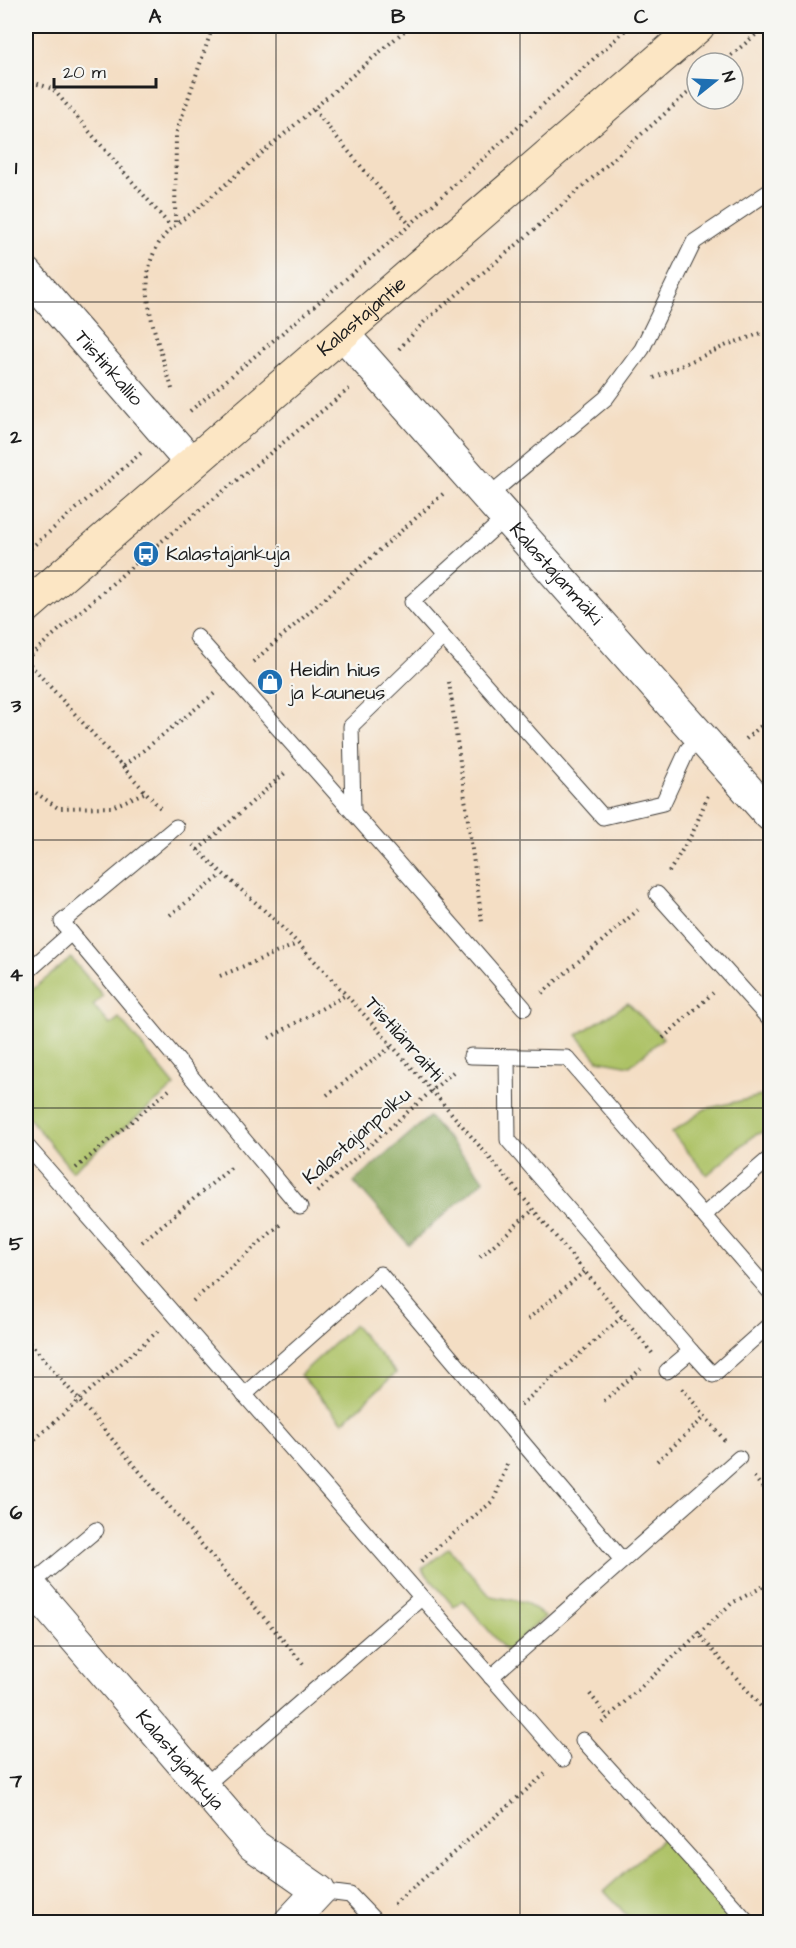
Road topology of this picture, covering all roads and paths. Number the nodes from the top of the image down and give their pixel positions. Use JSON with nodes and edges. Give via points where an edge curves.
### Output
{"nodes":[{"id":1,"x":213,"y":26,"type":"edge"},
{"id":2,"x":410,"y":26,"type":"edge"},
{"id":3,"x":630,"y":26,"type":"edge"},
{"id":4,"x":698,"y":26,"type":"edge"},
{"id":5,"x":765,"y":26,"type":"edge"},
{"id":6,"x":736,"y":51,"type":"edge"},
{"id":7,"x":26,"y":80,"type":"edge"},
{"id":8,"x":314,"y":110,"type":"junction"},
{"id":9,"x":771,"y":191,"type":"edge"},
{"id":10,"x":175,"y":223,"type":"junction"},
{"id":11,"x":410,"y":225,"type":"junction"},
{"id":12,"x":171,"y":227,"type":"junction"},
{"id":13,"x":26,"y":273,"type":"edge"},
{"id":14,"x":771,"y":330,"type":"edge"},
{"id":15,"x":343,"y":334,"type":"junction"},
{"id":16,"x":606,"y":398,"type":"junction"},
{"id":17,"x":173,"y":425,"type":"junction"},
{"id":18,"x":191,"y":463,"type":"junction"},
{"id":19,"x":466,"y":474,"type":"junction"},
{"id":20,"x":487,"y":497,"type":"junction"},
{"id":21,"x":493,"y":529,"type":"dead end"},
{"id":22,"x":26,"y":552,"type":"edge"},
{"id":23,"x":26,"y":607,"type":"edge"},
{"id":24,"x":197,"y":637,"type":"dead end"},
{"id":25,"x":443,"y":637,"type":"junction"},
{"id":26,"x":26,"y":660,"type":"edge"},
{"id":27,"x":234,"y":679,"type":"junction"},
{"id":28,"x":771,"y":718,"type":"edge"},
{"id":29,"x":688,"y":749,"type":"dead end"},
{"id":30,"x":302,"y":757,"type":"junction"},
{"id":31,"x":722,"y":760,"type":"junction"},
{"id":32,"x":124,"y":766,"type":"junction"},
{"id":33,"x":26,"y":786,"type":"edge"},
{"id":34,"x":146,"y":792,"type":"junction"},
{"id":35,"x":353,"y":810,"type":"junction"},
{"id":36,"x":771,"y":815,"type":"edge"},
{"id":37,"x":176,"y":827,"type":"junction"},
{"id":38,"x":198,"y":850,"type":"junction"},
{"id":39,"x":222,"y":875,"type":"junction"},
{"id":40,"x":657,"y":894,"type":"junction"},
{"id":41,"x":170,"y":915,"type":"dead end"},
{"id":42,"x":483,"y":926,"type":"dead end"},
{"id":43,"x":71,"y":933,"type":"junction"},
{"id":44,"x":297,"y":944,"type":"junction"},
{"id":45,"x":26,"y":973,"type":"edge"},
{"id":46,"x":220,"y":976,"type":"dead end"},
{"id":47,"x":731,"y":976,"type":"junction"},
{"id":48,"x":533,"y":986,"type":"dead end"},
{"id":49,"x":344,"y":996,"type":"junction"},
{"id":50,"x":524,"y":1008,"type":"dead end"},
{"id":51,"x":771,"y":1020,"type":"edge"},
{"id":52,"x":269,"y":1038,"type":"dead end"},
{"id":53,"x":663,"y":1038,"type":"dead end"},
{"id":54,"x":391,"y":1047,"type":"junction"},
{"id":55,"x":471,"y":1056,"type":"joint"},
{"id":56,"x":507,"y":1057,"type":"junction"},
{"id":57,"x":189,"y":1075,"type":"junction"},
{"id":58,"x":431,"y":1092,"type":"junction"},
{"id":59,"x":327,"y":1095,"type":"dead end"},
{"id":60,"x":26,"y":1145,"type":"edge"},
{"id":61,"x":252,"y":1150,"type":"junction"},
{"id":62,"x":771,"y":1158,"type":"edge"},
{"id":63,"x":58,"y":1182,"type":"junction"},
{"id":64,"x":300,"y":1207,"type":"junction"},
{"id":65,"x":532,"y":1211,"type":"junction"},
{"id":66,"x":704,"y":1215,"type":"junction"},
{"id":67,"x":110,"y":1241,"type":"junction"},
{"id":68,"x":480,"y":1257,"type":"dead end"},
{"id":69,"x":585,"y":1271,"type":"junction"},
{"id":70,"x":771,"y":1292,"type":"edge"},
{"id":71,"x":175,"y":1316,"type":"junction"},
{"id":72,"x":622,"y":1317,"type":"junction"},
{"id":73,"x":528,"y":1319,"type":"dead end"},
{"id":74,"x":771,"y":1327,"type":"edge"},
{"id":75,"x":26,"y":1338,"type":"edge"},
{"id":76,"x":691,"y":1351,"type":"junction"},
{"id":77,"x":656,"y":1357,"type":"junction"},
{"id":78,"x":667,"y":1371,"type":"junction"},
{"id":79,"x":244,"y":1395,"type":"junction"},
{"id":80,"x":79,"y":1401,"type":"junction"},
{"id":81,"x":604,"y":1401,"type":"dead end"},
{"id":82,"x":705,"y":1417,"type":"junction"},
{"id":83,"x":504,"y":1419,"type":"junction"},
{"id":84,"x":525,"y":1444,"type":"junction"},
{"id":85,"x":26,"y":1448,"type":"edge"},
{"id":86,"x":739,"y":1458,"type":"joint"},
{"id":87,"x":657,"y":1461,"type":"dead end"},
{"id":88,"x":96,"y":1530,"type":"dead end"},
{"id":89,"x":621,"y":1560,"type":"junction"},
{"id":90,"x":403,"y":1576,"type":"junction"},
{"id":91,"x":27,"y":1583,"type":"edge"},
{"id":92,"x":421,"y":1598,"type":"junction"},
{"id":93,"x":697,"y":1632,"type":"dead end"},
{"id":94,"x":491,"y":1677,"type":"junction"},
{"id":95,"x":320,"y":1684,"type":"junction"},
{"id":96,"x":590,"y":1694,"type":"dead end"},
{"id":97,"x":608,"y":1717,"type":"dead end"},
{"id":98,"x":771,"y":1717,"type":"edge"},
{"id":99,"x":584,"y":1740,"type":"dead end"},
{"id":100,"x":563,"y":1759,"type":"dead end"},
{"id":101,"x":203,"y":1787,"type":"junction"},
{"id":102,"x":319,"y":1891,"type":"junction"},
{"id":103,"x":290,"y":1923,"type":"edge"},
{"id":104,"x":376,"y":1923,"type":"edge"},
{"id":105,"x":748,"y":1923,"type":"edge"}],
"edges":[{"from":1,"to":10,"type":"path","via":[[177,134]]},
{"from":2,"to":8,"type":"path"},
{"from":3,"to":11,"type":"path"},
{"from":4,"to":15,"type":"main road","name":"Kalastajantie"},
{"from":5,"to":6,"type":"path"},
{"from":7,"to":12,"type":"path","via":[[53,89]]},
{"from":8,"to":10,"type":"path"},
{"from":8,"to":11,"type":"path"},
{"from":9,"to":16,"type":"lane","via":[[694,242],[642,349]]},
{"from":10,"to":12,"type":"path"},
{"from":11,"to":17,"type":"path"},
{"from":12,"to":17,"type":"path","via":[[150,255],[146,286]]},
{"from":13,"to":17,"type":"street","name":"Tiistinkallio"},
{"from":14,"to":16,"type":"path"},
{"from":15,"to":18,"type":"main road","name":"Kalastajantie"},
{"from":15,"to":19,"type":"street","name":"Kalastajanmäki"},
{"from":16,"to":20,"type":"lane"},
{"from":17,"to":18,"type":"street","name":"Tiistinkallio"},
{"from":17,"to":22,"type":"path"},
{"from":18,"to":23,"type":"main road","name":"Kalastajantie"},
{"from":19,"to":20,"type":"street","name":"Kalastajanmäki"},
{"from":19,"to":27,"type":"path"},
{"from":20,"to":31,"type":"street","name":"Kalastajanmäki"},
{"from":21,"to":25,"type":"lane","via":[[412,602]]},
{"from":24,"to":27,"type":"lane"},
{"from":25,"to":29,"type":"lane","via":[[603,817],[663,803]]},
{"from":25,"to":35,"type":"lane","via":[[351,726]]},
{"from":25,"to":42,"type":"path"},
{"from":26,"to":32,"type":"path","name":"Tiistilänraitti"},
{"from":27,"to":30,"type":"lane"},
{"from":27,"to":32,"type":"path"},
{"from":28,"to":31,"type":"path"},
{"from":30,"to":35,"type":"lane"},
{"from":30,"to":38,"type":"path"},
{"from":31,"to":36,"type":"street","name":"Kalastajanmäki"},
{"from":31,"to":40,"type":"path","via":[[693,832]]},
{"from":32,"to":34,"type":"path","name":"Tiistilänraitti"},
{"from":33,"to":34,"type":"path","via":[[58,808],[112,807]]},
{"from":34,"to":37,"type":"path","name":"Tiistilänraitti"},
{"from":35,"to":50,"type":"lane"},
{"from":37,"to":38,"type":"path","name":"Tiistilänraitti"},
{"from":37,"to":43,"type":"lane","via":[[62,922]]},
{"from":38,"to":39,"type":"path","name":"Tiistilänraitti"},
{"from":39,"to":41,"type":"path"},
{"from":39,"to":44,"type":"path","name":"Tiistilänraitti"},
{"from":40,"to":47,"type":"lane"},
{"from":40,"to":48,"type":"path","via":[[541,994]]},
{"from":43,"to":45,"type":"lane"},
{"from":43,"to":57,"type":"lane"},
{"from":44,"to":46,"type":"path"},
{"from":44,"to":49,"type":"path","name":"Tiistilänraitti"},
{"from":47,"to":51,"type":"lane"},
{"from":47,"to":53,"type":"path"},
{"from":49,"to":52,"type":"path"},
{"from":49,"to":54,"type":"path","name":"Tiistilänraitti"},
{"from":54,"to":58,"type":"path","name":"Tiistilänraitti"},
{"from":54,"to":59,"type":"path"},
{"from":55,"to":56,"type":"lane"},
{"from":55,"to":58,"type":"path","name":"Kalastajanpolku"},
{"from":56,"to":66,"type":"lane","via":[[567,1058]]},
{"from":56,"to":76,"type":"lane","via":[[508,1140]]},
{"from":57,"to":61,"type":"lane"},
{"from":57,"to":63,"type":"path"},
{"from":58,"to":64,"type":"path","name":"Kalastajanpolku"},
{"from":58,"to":65,"type":"path","name":"Tiistilänraitti"},
{"from":60,"to":63,"type":"lane"},
{"from":61,"to":64,"type":"lane"},
{"from":61,"to":67,"type":"path","via":[[135,1247],[121,1231]]},
{"from":62,"to":66,"type":"lane"},
{"from":63,"to":67,"type":"lane"},
{"from":64,"to":71,"type":"path","name":"Kalastajanpolku"},
{"from":65,"to":68,"type":"path"},
{"from":65,"to":69,"type":"path","name":"Tiistilänraitti"},
{"from":66,"to":70,"type":"lane"},
{"from":67,"to":71,"type":"lane"},
{"from":69,"to":72,"type":"path","name":"Tiistilänraitti"},
{"from":69,"to":73,"type":"path"},
{"from":71,"to":79,"type":"lane"},
{"from":71,"to":80,"type":"path","name":"Kalastajanpolku"},
{"from":72,"to":77,"type":"path","name":"Tiistilänraitti"},
{"from":72,"to":83,"type":"path"},
{"from":74,"to":76,"type":"lane","via":[[713,1375]]},
{"from":75,"to":80,"type":"path"},
{"from":76,"to":78,"type":"lane"},
{"from":77,"to":78,"type":"path","name":"Tiistilänraitti"},
{"from":77,"to":81,"type":"path"},
{"from":78,"to":82,"type":"path","name":"Tiistilänraitti"},
{"from":79,"to":83,"type":"lane","via":[[380,1274]]},
{"from":79,"to":90,"type":"lane"},
{"from":80,"to":85,"type":"path","name":"Kalastajanpolku"},
{"from":80,"to":95,"type":"path"},
{"from":82,"to":86,"type":"path","name":"Tiistilänraitti"},
{"from":82,"to":87,"type":"path"},
{"from":83,"to":84,"type":"lane"},
{"from":84,"to":89,"type":"lane"},
{"from":84,"to":90,"type":"path","via":[[509,1461],[494,1500]]},
{"from":86,"to":89,"type":"lane"},
{"from":88,"to":91,"type":"lane"},
{"from":89,"to":94,"type":"lane"},
{"from":90,"to":92,"type":"lane"},
{"from":91,"to":101,"type":"street","name":"Kalastajankuja"},
{"from":92,"to":94,"type":"lane"},
{"from":92,"to":95,"type":"lane"},
{"from":93,"to":98,"type":"path"},
{"from":94,"to":100,"type":"lane"},
{"from":95,"to":101,"type":"lane"},
{"from":96,"to":97,"type":"path"},
{"from":99,"to":105,"type":"lane"},
{"from":101,"to":102,"type":"street","name":"Kalastajankuja","via":[[253,1845]]},
{"from":102,"to":103,"type":"street"},
{"from":102,"to":104,"type":"lane","via":[[350,1895]]}]}
